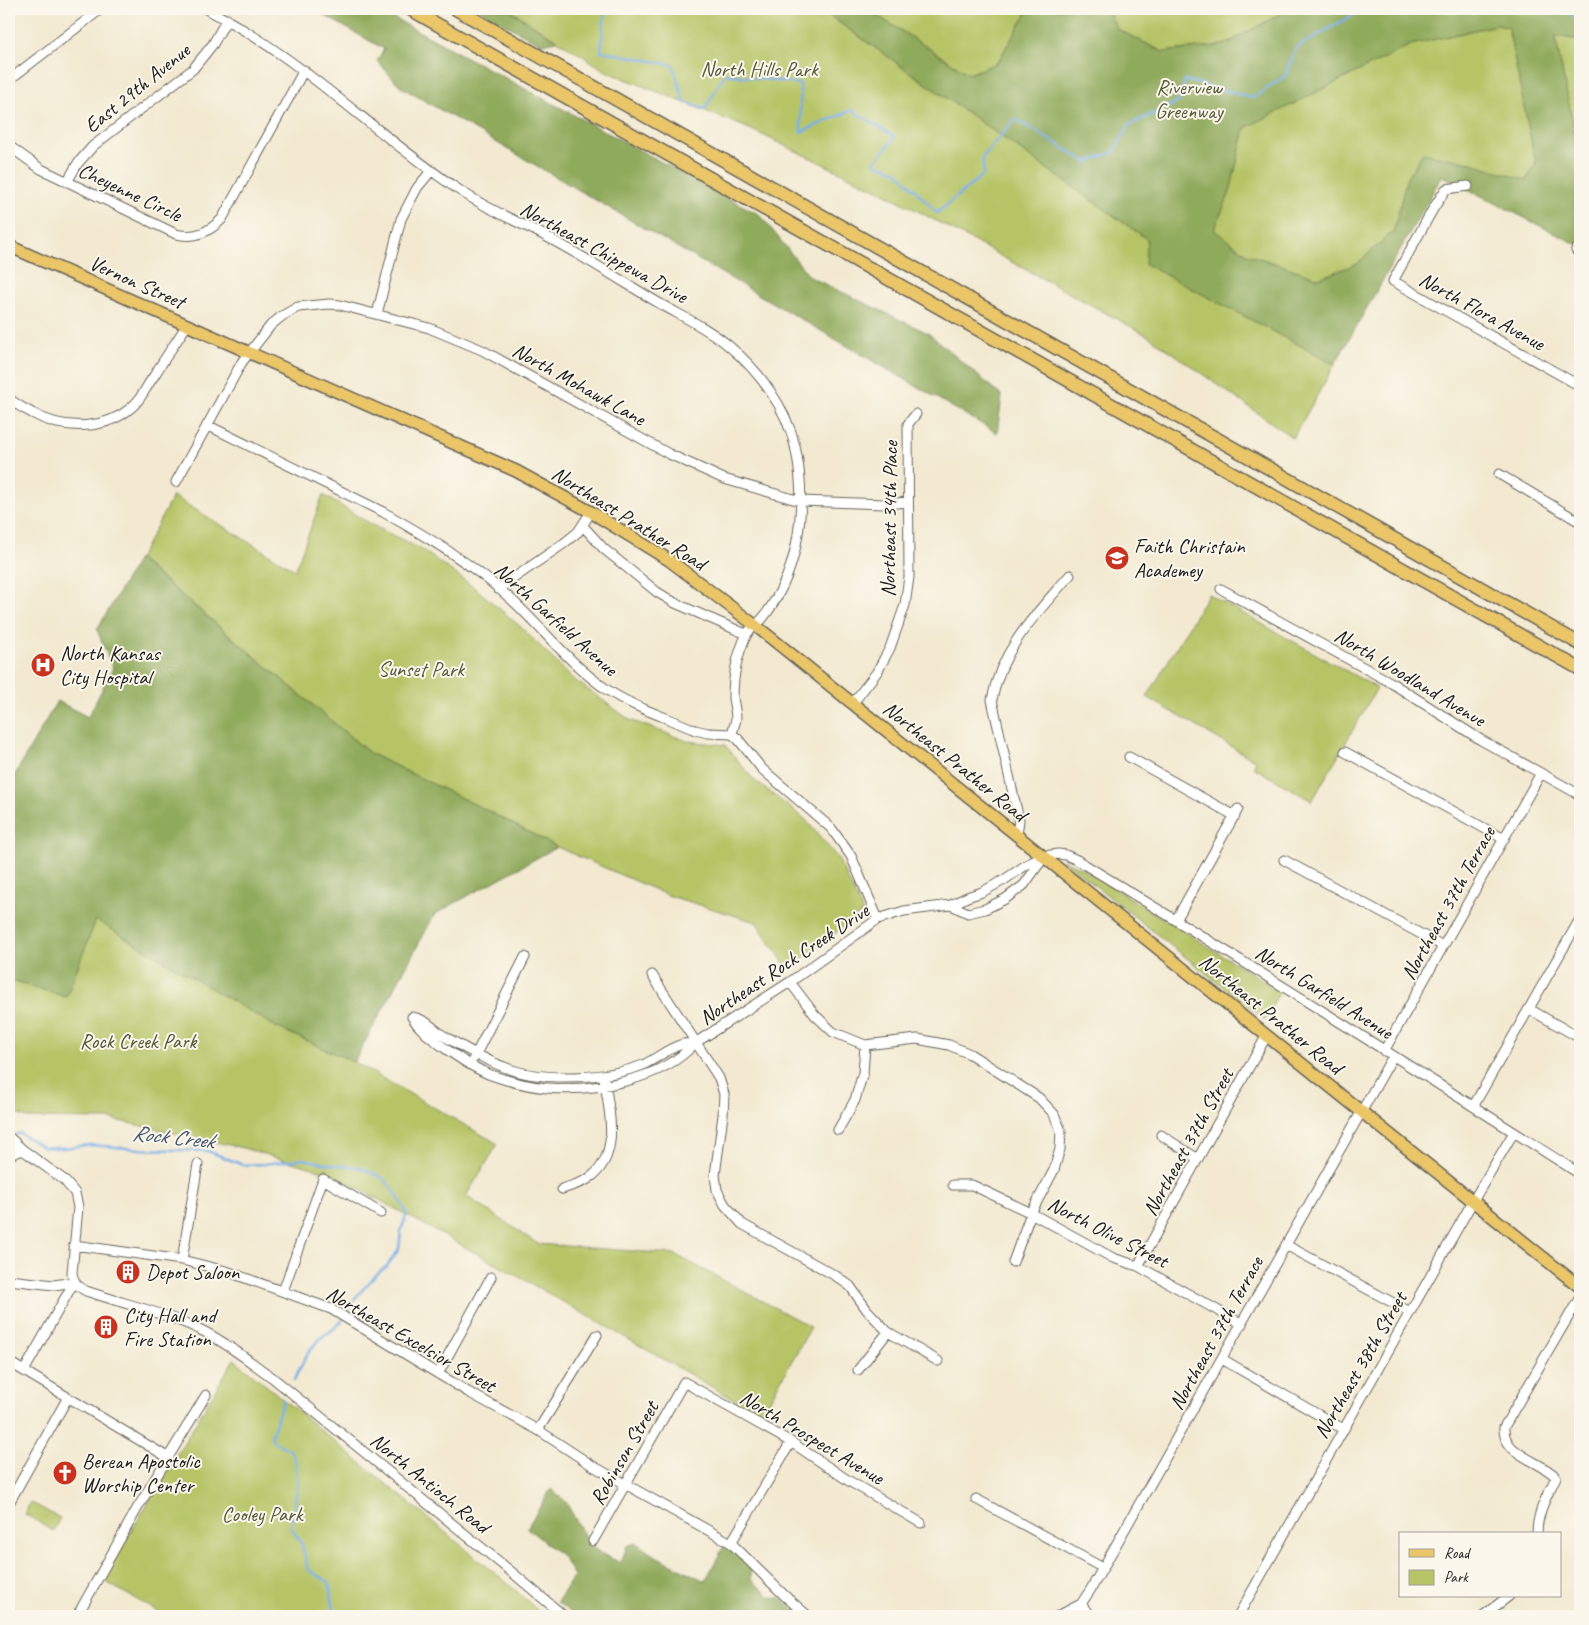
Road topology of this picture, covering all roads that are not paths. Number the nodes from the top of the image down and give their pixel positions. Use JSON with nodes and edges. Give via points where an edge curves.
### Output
{"nodes":[{"id":1,"x":100,"y":9,"type":"edge"},
{"id":2,"x":206,"y":9,"type":"edge"},
{"id":3,"x":410,"y":9,"type":"edge"},
{"id":4,"x":456,"y":9,"type":"edge"},
{"id":5,"x":227,"y":19,"type":"junction"},
{"id":6,"x":304,"y":70,"type":"junction"},
{"id":7,"x":9,"y":80,"type":"edge"},
{"id":8,"x":9,"y":146,"type":"edge"},
{"id":9,"x":431,"y":171,"type":"junction"},
{"id":10,"x":67,"y":182,"type":"junction"},
{"id":11,"x":1468,"y":186,"type":"dead end"},
{"id":12,"x":9,"y":246,"type":"edge"},
{"id":13,"x":377,"y":314,"type":"junction"},
{"id":14,"x":187,"y":324,"type":"junction"},
{"id":15,"x":250,"y":352,"type":"junction"},
{"id":16,"x":1580,"y":386,"type":"edge"},
{"id":17,"x":9,"y":400,"type":"edge"},
{"id":18,"x":916,"y":414,"type":"dead end"},
{"id":19,"x":207,"y":425,"type":"junction"},
{"id":20,"x":1499,"y":474,"type":"dead end"},
{"id":21,"x":176,"y":482,"type":"dead end"},
{"id":22,"x":800,"y":501,"type":"junction"},
{"id":23,"x":908,"y":502,"type":"junction"},
{"id":24,"x":591,"y":512,"type":"junction"},
{"id":25,"x":1580,"y":522,"type":"edge"},
{"id":26,"x":583,"y":526,"type":"junction"},
{"id":27,"x":1070,"y":575,"type":"dead end"},
{"id":28,"x":498,"y":589,"type":"junction"},
{"id":29,"x":1221,"y":589,"type":"dead end"},
{"id":30,"x":756,"y":626,"type":"junction"},
{"id":31,"x":746,"y":634,"type":"junction"},
{"id":32,"x":1580,"y":644,"type":"edge"},
{"id":33,"x":1580,"y":669,"type":"edge"},
{"id":34,"x":853,"y":703,"type":"junction"},
{"id":35,"x":732,"y":734,"type":"junction"},
{"id":36,"x":1345,"y":752,"type":"dead end"},
{"id":37,"x":1129,"y":757,"type":"dead end"},
{"id":38,"x":1541,"y":772,"type":"junction"},
{"id":39,"x":1580,"y":795,"type":"edge"},
{"id":40,"x":1017,"y":834,"type":"junction"},
{"id":41,"x":1504,"y":839,"type":"junction"},
{"id":42,"x":1044,"y":856,"type":"junction"},
{"id":43,"x":1284,"y":860,"type":"dead end"},
{"id":44,"x":951,"y":905,"type":"junction"},
{"id":45,"x":878,"y":919,"type":"junction"},
{"id":46,"x":1580,"y":919,"type":"edge"},
{"id":47,"x":1176,"y":920,"type":"junction"},
{"id":48,"x":1443,"y":946,"type":"junction"},
{"id":49,"x":525,"y":956,"type":"dead end"},
{"id":50,"x":652,"y":975,"type":"dead end"},
{"id":51,"x":790,"y":982,"type":"junction"},
{"id":52,"x":1529,"y":1009,"type":"junction"},
{"id":53,"x":1267,"y":1036,"type":"junction"},
{"id":54,"x":1580,"y":1038,"type":"edge"},
{"id":55,"x":695,"y":1043,"type":"junction"},
{"id":56,"x":865,"y":1045,"type":"junction"},
{"id":57,"x":1384,"y":1051,"type":"junction"},
{"id":58,"x":476,"y":1054,"type":"junction"},
{"id":59,"x":1393,"y":1056,"type":"junction"},
{"id":60,"x":471,"y":1065,"type":"junction"},
{"id":61,"x":603,"y":1074,"type":"junction"},
{"id":62,"x":605,"y":1084,"type":"junction"},
{"id":63,"x":1474,"y":1105,"type":"junction"},
{"id":64,"x":1361,"y":1111,"type":"junction"},
{"id":65,"x":838,"y":1130,"type":"dead end"},
{"id":66,"x":1514,"y":1132,"type":"junction"},
{"id":67,"x":1161,"y":1135,"type":"dead end"},
{"id":68,"x":9,"y":1137,"type":"edge"},
{"id":69,"x":20,"y":1147,"type":"junction"},
{"id":70,"x":9,"y":1155,"type":"edge"},
{"id":71,"x":1198,"y":1159,"type":"junction"},
{"id":72,"x":198,"y":1164,"type":"dead end"},
{"id":73,"x":1580,"y":1174,"type":"edge"},
{"id":74,"x":953,"y":1184,"type":"dead end"},
{"id":75,"x":562,"y":1189,"type":"dead end"},
{"id":76,"x":1473,"y":1201,"type":"junction"},
{"id":77,"x":381,"y":1213,"type":"dead end"},
{"id":78,"x":1031,"y":1213,"type":"junction"},
{"id":79,"x":74,"y":1245,"type":"junction"},
{"id":80,"x":1286,"y":1245,"type":"junction"},
{"id":81,"x":182,"y":1260,"type":"junction"},
{"id":82,"x":1012,"y":1262,"type":"dead end"},
{"id":83,"x":1138,"y":1266,"type":"junction"},
{"id":84,"x":492,"y":1276,"type":"dead end"},
{"id":85,"x":9,"y":1280,"type":"edge"},
{"id":86,"x":74,"y":1282,"type":"junction"},
{"id":87,"x":1580,"y":1287,"type":"edge"},
{"id":88,"x":283,"y":1291,"type":"junction"},
{"id":89,"x":1580,"y":1297,"type":"edge"},
{"id":90,"x":1410,"y":1312,"type":"junction"},
{"id":91,"x":1242,"y":1324,"type":"junction"},
{"id":92,"x":888,"y":1332,"type":"junction"},
{"id":93,"x":597,"y":1335,"type":"dead end"},
{"id":94,"x":1222,"y":1358,"type":"junction"},
{"id":95,"x":938,"y":1360,"type":"dead end"},
{"id":96,"x":9,"y":1362,"type":"edge"},
{"id":97,"x":858,"y":1370,"type":"dead end"},
{"id":98,"x":24,"y":1371,"type":"junction"},
{"id":99,"x":438,"y":1374,"type":"junction"},
{"id":100,"x":684,"y":1382,"type":"joint"},
{"id":101,"x":206,"y":1395,"type":"dead end"},
{"id":102,"x":68,"y":1397,"type":"junction"},
{"id":103,"x":1343,"y":1429,"type":"junction"},
{"id":104,"x":538,"y":1430,"type":"junction"},
{"id":105,"x":791,"y":1442,"type":"junction"},
{"id":106,"x":169,"y":1458,"type":"junction"},
{"id":107,"x":626,"y":1485,"type":"junction"},
{"id":108,"x":976,"y":1499,"type":"dead end"},
{"id":109,"x":9,"y":1503,"type":"edge"},
{"id":110,"x":921,"y":1523,"type":"dead end"},
{"id":111,"x":1537,"y":1532,"type":"edge"},
{"id":112,"x":593,"y":1541,"type":"dead end"},
{"id":113,"x":730,"y":1543,"type":"junction"},
{"id":114,"x":1103,"y":1568,"type":"junction"},
{"id":115,"x":1506,"y":1598,"type":"edge"},
{"id":116,"x":1081,"y":1604,"type":"junction"},
{"id":117,"x":1484,"y":1615,"type":"dead end"},
{"id":118,"x":77,"y":1616,"type":"edge"},
{"id":119,"x":564,"y":1616,"type":"edge"},
{"id":120,"x":808,"y":1616,"type":"edge"},
{"id":121,"x":1058,"y":1616,"type":"edge"},
{"id":122,"x":1090,"y":1616,"type":"edge"},
{"id":123,"x":1238,"y":1616,"type":"edge"}],
"edges":[{"from":1,"to":7,"type":"street"},
{"from":2,"to":5,"type":"street","name":"Northeast Chippewa Drive"},
{"from":3,"to":33,"type":"highway"},
{"from":4,"to":32,"type":"highway"},
{"from":5,"to":6,"type":"street","name":"Northeast Chippewa Drive"},
{"from":5,"to":10,"type":"street","name":"East 29th Avenue","via":[[193,69],[93,146]]},
{"from":6,"to":9,"type":"street","name":"Northeast Chippewa Drive"},
{"from":6,"to":10,"type":"street","name":"Cheyenne Circle","via":[[222,219],[206,232],[191,236],[176,234]]},
{"from":8,"to":10,"type":"street","name":"Cheyenne Circle"},
{"from":9,"to":13,"type":"street","via":[[417,188],[401,219]]},
{"from":9,"to":22,"type":"street","name":"Northeast Chippewa Drive","via":[[492,210],[711,333],[743,358],[766,384],[786,420],[795,446]]},
{"from":11,"to":16,"type":"street","name":"North Flora Avenue","via":[[1446,189],[1393,281]]},
{"from":12,"to":14,"type":"main road","name":"Vernon Street"},
{"from":13,"to":15,"type":"street","name":"North Mohawk Lane","via":[[329,304],[298,307],[271,325]]},
{"from":13,"to":22,"type":"street","name":"North Mohawk Lane","via":[[429,328],[482,350],[709,473]]},
{"from":14,"to":15,"type":"main road","name":"Vernon Street"},
{"from":14,"to":17,"type":"street","via":[[142,396],[125,412],[105,423],[92,426],[57,422],[33,414]]},
{"from":15,"to":19,"type":"street","name":"North Mohawk Lane"},
{"from":15,"to":24,"type":"main road","name":"Northeast Prather Road","via":[[516,470]]},
{"from":18,"to":23,"type":"street","name":"Northeast 34th Place","via":[[908,424]]},
{"from":19,"to":21,"type":"street","name":"North Mohawk Lane"},
{"from":19,"to":28,"type":"street","name":"North Garfield Avenue","via":[[383,512],[451,553]]},
{"from":20,"to":25,"type":"street"},
{"from":22,"to":23,"type":"street","name":"North Mohawk Lane"},
{"from":22,"to":30,"type":"street","name":"Northeast Chippewa Drive","via":[[795,550],[790,566],[776,599]]},
{"from":23,"to":34,"type":"street","name":"Northeast 34th Place","via":[[910,577],[905,605],[890,648],[877,672]]},
{"from":24,"to":26,"type":"street"},
{"from":24,"to":30,"type":"main road","name":"Northeast Prather Road","via":[[669,560]]},
{"from":26,"to":28,"type":"street","via":[[563,544]]},
{"from":26,"to":31,"type":"street","via":[[604,549],[657,592]]},
{"from":27,"to":40,"type":"street","via":[[1025,627],[995,681],[992,700],[1019,820]]},
{"from":28,"to":35,"type":"street","name":"North Garfield Avenue","via":[[580,668],[624,700],[695,730]]},
{"from":29,"to":38,"type":"street","name":"North Woodland Avenue","via":[[1390,682],[1481,740]]},
{"from":30,"to":31,"type":"street","name":"Northeast Chippewa Drive"},
{"from":30,"to":34,"type":"main road","name":"Northeast Prather Road"},
{"from":31,"to":35,"type":"street","via":[[735,673],[733,699],[736,718]]},
{"from":34,"to":40,"type":"main road","name":"Northeast Prather Road"},
{"from":35,"to":45,"type":"street","via":[[762,769],[831,828],[851,856]]},
{"from":36,"to":41,"type":"street"},
{"from":37,"to":47,"type":"street","via":[[1237,812]]},
{"from":38,"to":39,"type":"street","name":"North Woodland Avenue"},
{"from":38,"to":41,"type":"street","name":"Northeast 37th Terrace"},
{"from":40,"to":42,"type":"main road","name":"Northeast Prather Road"},
{"from":41,"to":48,"type":"street","name":"Northeast 37th Terrace"},
{"from":42,"to":44,"type":"street","name":"Northeast Rock Creek Drive","via":[[997,884]]},
{"from":42,"to":44,"type":"street","name":"Northeast Rock Creek Drive","via":[[1024,885],[1005,899],[968,913]]},
{"from":42,"to":47,"type":"street","name":"North Garfield Avenue","via":[[1058,854],[1077,860]]},
{"from":42,"to":53,"type":"main road","name":"Northeast Prather Road"},
{"from":43,"to":48,"type":"street"},
{"from":44,"to":45,"type":"street","name":"Northeast Rock Creek Drive","via":[[904,911]]},
{"from":45,"to":51,"type":"street","name":"Northeast Rock Creek Drive"},
{"from":46,"to":52,"type":"street"},
{"from":47,"to":57,"type":"street","name":"North Garfield Avenue"},
{"from":48,"to":57,"type":"street","name":"Northeast 37th Terrace"},
{"from":49,"to":58,"type":"street"},
{"from":50,"to":55,"type":"street"},
{"from":51,"to":55,"type":"street","name":"Northeast Rock Creek Drive"},
{"from":51,"to":56,"type":"street","via":[[815,1015],[834,1032]]},
{"from":52,"to":54,"type":"street"},
{"from":52,"to":63,"type":"street"},
{"from":53,"to":64,"type":"main road","name":"Northeast Prather Road"},
{"from":53,"to":71,"type":"street","name":"Northeast 37th Street"},
{"from":55,"to":61,"type":"street","name":"Northeast Rock Creek Drive","via":[[680,1045],[628,1070]]},
{"from":55,"to":62,"type":"street","name":"Northeast Rock Creek Drive","via":[[670,1063],[638,1078]]},
{"from":55,"to":92,"type":"street","via":[[719,1078],[724,1094],[716,1175],[717,1190],[725,1205],[742,1224],[850,1286]]},
{"from":56,"to":65,"type":"street","via":[[863,1073],[855,1100]]},
{"from":56,"to":78,"type":"street","via":[[917,1038],[949,1044],[1031,1094],[1054,1114],[1061,1131],[1060,1149],[1054,1170]]},
{"from":57,"to":59,"type":"street","name":"North Garfield Avenue"},
{"from":58,"to":60,"type":"street"},
{"from":58,"to":60,"type":"street","name":"Northeast Rock Creek Drive","via":[[439,1033],[422,1018],[412,1017],[419,1028]]},
{"from":58,"to":61,"type":"street","name":"Northeast Rock Creek Drive","via":[[506,1068],[536,1075]]},
{"from":59,"to":63,"type":"street","name":"North Garfield Avenue"},
{"from":59,"to":64,"type":"street","name":"Northeast 37th Terrace"},
{"from":60,"to":62,"type":"street","name":"Northeast Rock Creek Drive","via":[[489,1074],[547,1088],[588,1088]]},
{"from":61,"to":62,"type":"street"},
{"from":62,"to":75,"type":"street","via":[[612,1136],[609,1153],[588,1179]]},
{"from":63,"to":66,"type":"street","name":"North Garfield Avenue"},
{"from":64,"to":76,"type":"main road","name":"Northeast Prather Road"},
{"from":64,"to":80,"type":"street","name":"Northeast 37th Terrace"},
{"from":66,"to":73,"type":"street","name":"North Garfield Avenue"},
{"from":66,"to":76,"type":"street","name":"Northeast 38th Street"},
{"from":67,"to":71,"type":"street"},
{"from":68,"to":69,"type":"street"},
{"from":69,"to":70,"type":"street"},
{"from":69,"to":79,"type":"street","via":[[75,1192],[78,1207]]},
{"from":71,"to":83,"type":"street","name":"Northeast 37th Street"},
{"from":72,"to":81,"type":"street"},
{"from":74,"to":78,"type":"street","name":"North Olive Street","via":[[972,1185]]},
{"from":76,"to":87,"type":"main road","name":"Northeast Prather Road"},
{"from":76,"to":90,"type":"street","name":"Northeast 38th Street"},
{"from":77,"to":88,"type":"street","via":[[323,1179]]},
{"from":78,"to":82,"type":"street"},
{"from":78,"to":83,"type":"street","name":"North Olive Street","via":[[1113,1258]]},
{"from":79,"to":81,"type":"street","name":"Northeast Excelsior Street"},
{"from":79,"to":86,"type":"street"},
{"from":80,"to":90,"type":"street"},
{"from":80,"to":91,"type":"street","name":"Northeast 37th Terrace"},
{"from":81,"to":88,"type":"street","name":"Northeast Excelsior Street"},
{"from":83,"to":91,"type":"street","name":"North Olive Street"},
{"from":84,"to":99,"type":"street"},
{"from":85,"to":86,"type":"street","via":[[54,1285]]},
{"from":86,"to":98,"type":"street"},
{"from":86,"to":119,"type":"street","name":"North Antioch Road","via":[[86,1291],[200,1329],[236,1351]]},
{"from":88,"to":99,"type":"street","name":"Northeast Excelsior Street","via":[[331,1309]]},
{"from":89,"to":111,"type":"street","via":[[1504,1427],[1508,1444],[1556,1477],[1540,1508]]},
{"from":90,"to":103,"type":"street","name":"Northeast 38th Street"},
{"from":91,"to":94,"type":"street","name":"Northeast 37th Terrace"},
{"from":92,"to":95,"type":"street"},
{"from":92,"to":97,"type":"street"},
{"from":93,"to":104,"type":"street"},
{"from":94,"to":103,"type":"street"},
{"from":94,"to":114,"type":"street","name":"Northeast 37th Terrace"},
{"from":96,"to":98,"type":"street"},
{"from":98,"to":102,"type":"street"},
{"from":99,"to":104,"type":"street","name":"Northeast Excelsior Street"},
{"from":100,"to":105,"type":"street","name":"North Prospect Avenue"},
{"from":100,"to":107,"type":"street","name":"Robinson Street"},
{"from":101,"to":106,"type":"street"},
{"from":102,"to":106,"type":"street"},
{"from":102,"to":109,"type":"street"},
{"from":103,"to":123,"type":"street","name":"Northeast 38th Street"},
{"from":104,"to":107,"type":"street","name":"Northeast Excelsior Street"},
{"from":105,"to":110,"type":"street","name":"North Prospect Avenue"},
{"from":105,"to":113,"type":"street"},
{"from":106,"to":118,"type":"street"},
{"from":107,"to":112,"type":"street","name":"Robinson Street"},
{"from":107,"to":113,"type":"street","name":"Northeast Excelsior Street"},
{"from":108,"to":114,"type":"street"},
{"from":113,"to":120,"type":"street","name":"Northeast Excelsior Street"},
{"from":114,"to":116,"type":"street","name":"Northeast 37th Terrace"},
{"from":115,"to":117,"type":"street"},
{"from":116,"to":121,"type":"street"},
{"from":116,"to":122,"type":"street"}]}
